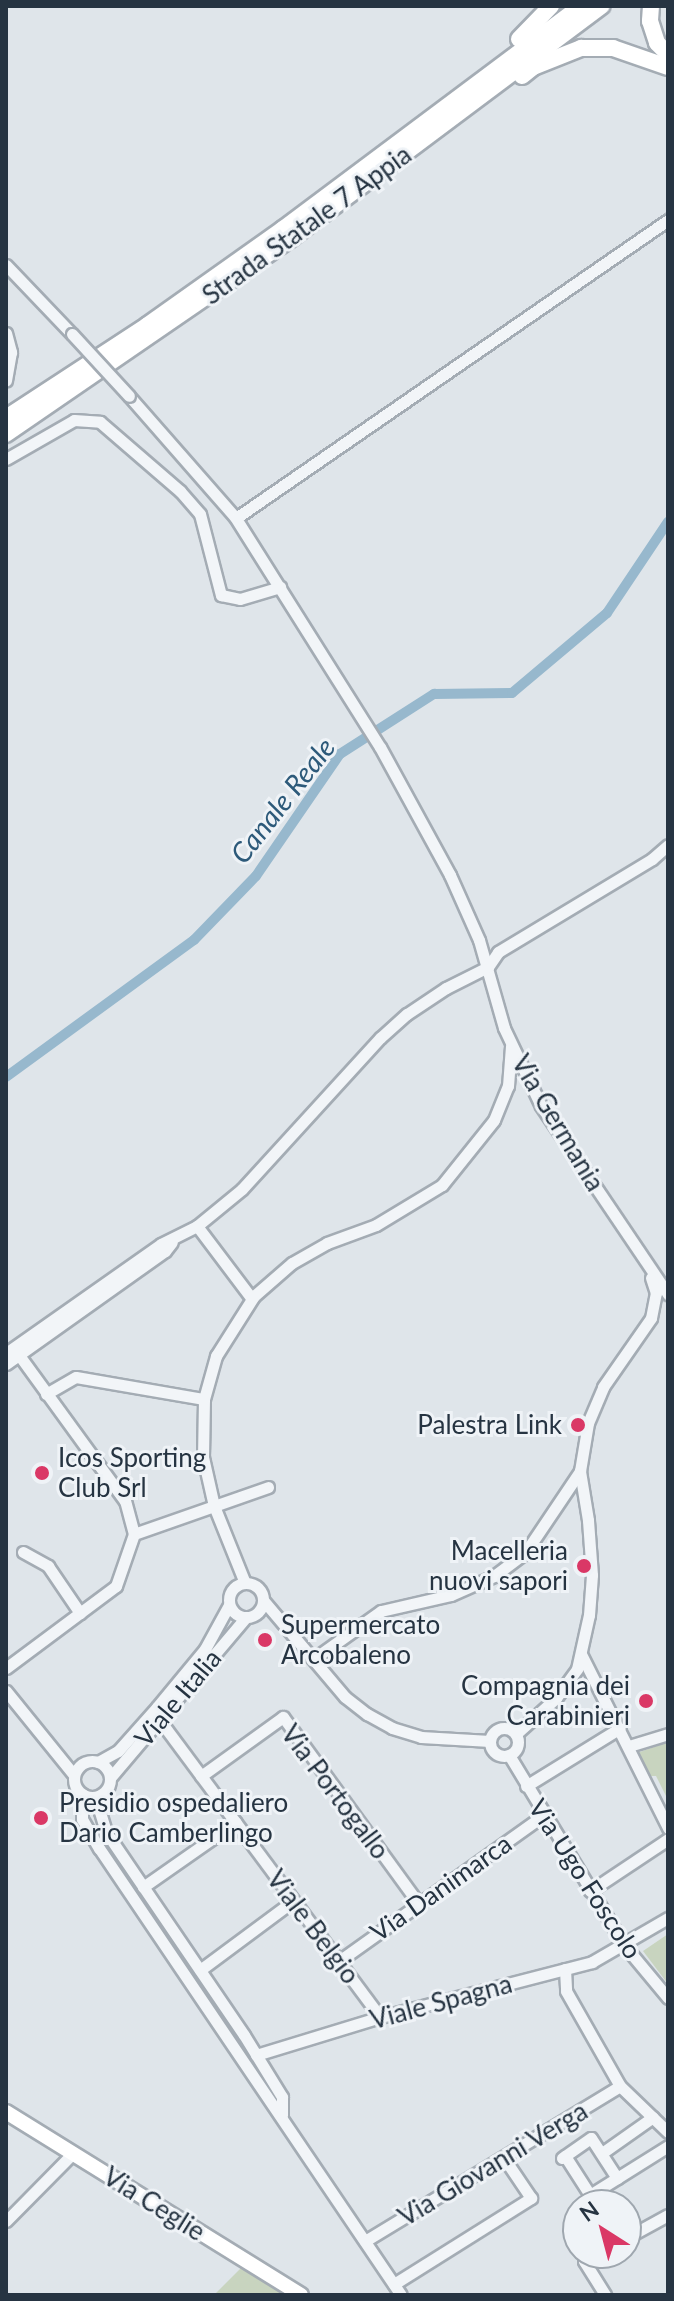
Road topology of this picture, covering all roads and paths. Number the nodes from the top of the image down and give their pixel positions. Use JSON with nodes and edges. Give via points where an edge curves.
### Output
{"nodes":[{"id":1,"x":551,"y":6,"type":"edge"},
{"id":2,"x":581,"y":6,"type":"edge"},
{"id":3,"x":601,"y":6,"type":"edge"},
{"id":4,"x":651,"y":6,"type":"edge"},
{"id":5,"x":668,"y":54,"type":"edge"},
{"id":6,"x":668,"y":67,"type":"edge"},
{"id":7,"x":425,"y":125,"type":"junction"},
{"id":8,"x":421,"y":143,"type":"junction"},
{"id":9,"x":668,"y":220,"type":"edge"},
{"id":10,"x":6,"y":265,"type":"edge"},
{"id":11,"x":6,"y":333,"type":"edge"},
{"id":12,"x":6,"y":381,"type":"edge"},
{"id":13,"x":6,"y":418,"type":"edge"},
{"id":14,"x":6,"y":434,"type":"edge"},
{"id":15,"x":6,"y":459,"type":"edge"},
{"id":16,"x":236,"y":518,"type":"junction"},
{"id":17,"x":280,"y":587,"type":"junction"},
{"id":18,"x":668,"y":845,"type":"edge"},
{"id":19,"x":488,"y":967,"type":"junction"},
{"id":20,"x":511,"y":1044,"type":"junction"},
{"id":21,"x":197,"y":1226,"type":"junction"},
{"id":22,"x":649,"y":1270,"type":"junction"},
{"id":23,"x":668,"y":1294,"type":"edge"},
{"id":24,"x":252,"y":1299,"type":"junction"},
{"id":25,"x":12,"y":1354,"type":"edge"},
{"id":26,"x":6,"y":1364,"type":"edge"},
{"id":27,"x":46,"y":1394,"type":"junction"},
{"id":28,"x":204,"y":1399,"type":"junction"},
{"id":29,"x":580,"y":1471,"type":"junction"},
{"id":30,"x":268,"y":1487,"type":"dead end"},
{"id":31,"x":214,"y":1506,"type":"junction"},
{"id":32,"x":134,"y":1534,"type":"junction"},
{"id":33,"x":23,"y":1552,"type":"dead end"},
{"id":34,"x":245,"y":1583,"type":"junction"},
{"id":35,"x":263,"y":1600,"type":"junction"},
{"id":36,"x":229,"y":1605,"type":"junction"},
{"id":37,"x":80,"y":1613,"type":"junction"},
{"id":38,"x":245,"y":1618,"type":"junction"},
{"id":39,"x":581,"y":1654,"type":"junction"},
{"id":40,"x":315,"y":1658,"type":"junction"},
{"id":41,"x":6,"y":1668,"type":"edge"},
{"id":42,"x":6,"y":1691,"type":"edge"},
{"id":43,"x":161,"y":1722,"type":"junction"},
{"id":44,"x":620,"y":1728,"type":"junction"},
{"id":45,"x":516,"y":1734,"type":"junction"},
{"id":46,"x":668,"y":1734,"type":"edge"},
{"id":47,"x":490,"y":1741,"type":"junction"},
{"id":48,"x":629,"y":1746,"type":"junction"},
{"id":49,"x":509,"y":1755,"type":"junction"},
{"id":50,"x":98,"y":1762,"type":"junction"},
{"id":51,"x":74,"y":1775,"type":"junction"},
{"id":52,"x":201,"y":1776,"type":"junction"},
{"id":53,"x":110,"y":1778,"type":"junction"},
{"id":54,"x":526,"y":1786,"type":"junction"},
{"id":55,"x":82,"y":1794,"type":"junction"},
{"id":56,"x":103,"y":1794,"type":"junction"},
{"id":57,"x":544,"y":1815,"type":"junction"},
{"id":58,"x":236,"y":1822,"type":"junction"},
{"id":59,"x":668,"y":1828,"type":"edge"},
{"id":60,"x":668,"y":1839,"type":"edge"},
{"id":61,"x":143,"y":1887,"type":"junction"},
{"id":62,"x":590,"y":1891,"type":"junction"},
{"id":63,"x":293,"y":1901,"type":"junction"},
{"id":64,"x":419,"y":1904,"type":"junction"},
{"id":65,"x":668,"y":1918,"type":"edge"},
{"id":66,"x":624,"y":1945,"type":"junction"},
{"id":67,"x":339,"y":1961,"type":"junction"},
{"id":68,"x":565,"y":1969,"type":"junction"},
{"id":69,"x":200,"y":1970,"type":"junction"},
{"id":70,"x":668,"y":1998,"type":"edge"},
{"id":71,"x":380,"y":2017,"type":"junction"},
{"id":72,"x":256,"y":2055,"type":"junction"},
{"id":73,"x":620,"y":2086,"type":"junction"},
{"id":74,"x":6,"y":2112,"type":"edge"},
{"id":75,"x":282,"y":2115,"type":"junction"},
{"id":76,"x":653,"y":2117,"type":"junction"},
{"id":77,"x":668,"y":2132,"type":"edge"},
{"id":78,"x":668,"y":2146,"type":"edge"},
{"id":79,"x":602,"y":2153,"type":"junction"},
{"id":80,"x":72,"y":2154,"type":"junction"},
{"id":81,"x":504,"y":2158,"type":"junction"},
{"id":82,"x":617,"y":2178,"type":"junction"},
{"id":83,"x":668,"y":2215,"type":"edge"},
{"id":84,"x":6,"y":2221,"type":"edge"},
{"id":85,"x":642,"y":2229,"type":"edge"},
{"id":86,"x":365,"y":2241,"type":"junction"},
{"id":87,"x":589,"y":2269,"type":"edge"},
{"id":88,"x":398,"y":2290,"type":"edge"},
{"id":89,"x":301,"y":2295,"type":"edge"},
{"id":90,"x":605,"y":2295,"type":"edge"}],
"edges":[{"from":1,"to":7,"type":"highway","via":[[528,33],[458,88]]},
{"from":2,"to":7,"type":"highway","name":"Strada Statale 7 Appia"},
{"from":3,"to":8,"type":"highway","name":"Strada Statale 7 Appia"},
{"from":4,"to":5,"type":"highway","via":[[657,43]]},
{"from":6,"to":8,"type":"highway","via":[[613,48],[581,48],[533,67],[464,120]]},
{"from":7,"to":13,"type":"highway","name":"Strada Statale 7 Appia","via":[[160,316]]},
{"from":8,"to":14,"type":"highway","name":"Strada Statale 7 Appia","via":[[155,335]]},
{"from":9,"to":16,"type":"street"},
{"from":10,"to":16,"type":"street","name":"Via Germania","bridge":true},
{"from":11,"to":12,"type":"street","via":[[11,352]]},
{"from":15,"to":17,"type":"street","via":[[74,420],[100,422],[200,514],[221,595],[240,599]]},
{"from":16,"to":17,"type":"street","name":"Via Germania"},
{"from":17,"to":19,"type":"street","name":"Via Germania","via":[[380,747],[450,875]]},
{"from":18,"to":19,"type":"street","via":[[498,952]]},
{"from":19,"to":20,"type":"street","name":"Via Germania"},
{"from":19,"to":21,"type":"street","via":[[446,988],[380,1038],[242,1189]]},
{"from":20,"to":22,"type":"street","name":"Via Germania","via":[[548,1117]]},
{"from":20,"to":24,"type":"street","via":[[508,1086],[494,1120],[442,1185],[376,1225],[292,1263]]},
{"from":21,"to":24,"type":"street"},
{"from":21,"to":25,"type":"street"},
{"from":22,"to":23,"type":"street","name":"Via Germania"},
{"from":22,"to":29,"type":"street","via":[[656,1293],[651,1318],[603,1387],[588,1423]]},
{"from":24,"to":28,"type":"street","via":[[216,1356]]},
{"from":25,"to":26,"type":"street"},
{"from":25,"to":27,"type":"street"},
{"from":27,"to":28,"type":"street","via":[[76,1377]]},
{"from":27,"to":32,"type":"street","via":[[125,1501]]},
{"from":28,"to":31,"type":"street","via":[[203,1457]]},
{"from":29,"to":39,"type":"street","via":[[592,1575]]},
{"from":29,"to":40,"type":"street","via":[[525,1553],[494,1576],[451,1595],[381,1611]]},
{"from":30,"to":31,"type":"street"},
{"from":31,"to":32,"type":"street"},
{"from":31,"to":34,"type":"street"},
{"from":32,"to":37,"type":"street","via":[[116,1586]]},
{"from":33,"to":37,"type":"street","via":[[48,1566]]},
{"from":34,"to":35,"type":"street","via":[[259,1589]]},
{"from":34,"to":36,"type":"street","via":[[233,1588]]},
{"from":35,"to":38,"type":"street","via":[[256,1614]]},
{"from":35,"to":40,"type":"street"},
{"from":36,"to":38,"type":"street"},
{"from":36,"to":50,"type":"street","name":"Viale Italia","via":[[205,1649],[157,1707],[118,1751]]},
{"from":37,"to":41,"type":"street"},
{"from":38,"to":43,"type":"street","name":"Viale Italia"},
{"from":39,"to":44,"type":"street"},
{"from":39,"to":45,"type":"street","via":[[556,1698]]},
{"from":40,"to":47,"type":"street","via":[[345,1697],[392,1728],[421,1737]]},
{"from":42,"to":51,"type":"street"},
{"from":43,"to":52,"type":"street","name":"Viale Belgio"},
{"from":43,"to":53,"type":"street","name":"Viale Italia"},
{"from":44,"to":48,"type":"street"},
{"from":44,"to":54,"type":"street"},
{"from":45,"to":47,"type":"street","via":[[503,1728]]},
{"from":45,"to":49,"type":"street","via":[[517,1748]]},
{"from":46,"to":48,"type":"street"},
{"from":47,"to":49,"type":"street","via":[[498,1755]]},
{"from":48,"to":59,"type":"street"},
{"from":49,"to":54,"type":"street","name":"Via Ugo Foscolo"},
{"from":50,"to":51,"type":"street","via":[[80,1765]]},
{"from":50,"to":53,"type":"street"},
{"from":51,"to":55,"type":"street"},
{"from":52,"to":58,"type":"street","name":"Viale Belgio"},
{"from":52,"to":64,"type":"street","name":"Via Portogallo","via":[[283,1717]]},
{"from":53,"to":56,"type":"street"},
{"from":54,"to":57,"type":"street","name":"Via Ugo Foscolo"},
{"from":55,"to":56,"type":"street"},
{"from":55,"to":75,"type":"street","via":[[82,1819],[99,1848]]},
{"from":56,"to":61,"type":"street","via":[[100,1812],[106,1832]]},
{"from":57,"to":62,"type":"street","name":"Via Ugo Foscolo"},
{"from":57,"to":64,"type":"street","name":"Via Danimarca"},
{"from":58,"to":61,"type":"street"},
{"from":58,"to":63,"type":"street","name":"Viale Belgio"},
{"from":60,"to":62,"type":"street"},
{"from":61,"to":69,"type":"street"},
{"from":62,"to":66,"type":"street","name":"Via Ugo Foscolo"},
{"from":63,"to":67,"type":"street","name":"Viale Belgio"},
{"from":63,"to":69,"type":"street"},
{"from":64,"to":67,"type":"street","name":"Via Danimarca"},
{"from":65,"to":66,"type":"street","name":"Viale Spagna"},
{"from":66,"to":68,"type":"street","name":"Viale Spagna"},
{"from":66,"to":70,"type":"street","name":"Via Ugo Foscolo"},
{"from":67,"to":71,"type":"street","name":"Viale Belgio"},
{"from":68,"to":71,"type":"street","name":"Viale Spagna"},
{"from":68,"to":73,"type":"street","via":[[566,1991]]},
{"from":69,"to":72,"type":"street"},
{"from":71,"to":72,"type":"street","name":"Viale Spagna"},
{"from":72,"to":75,"type":"street","via":[[282,2097]]},
{"from":73,"to":76,"type":"street"},
{"from":73,"to":81,"type":"street","name":"Via Giovanni Verga"},
{"from":74,"to":80,"type":"main road","name":"Via Ceglie"},
{"from":75,"to":86,"type":"street"},
{"from":76,"to":77,"type":"street"},
{"from":76,"to":79,"type":"street"},
{"from":78,"to":82,"type":"street"},
{"from":79,"to":82,"type":"street"},
{"from":79,"to":82,"type":"street","via":[[591,2138],[562,2157],[590,2195]]},
{"from":80,"to":84,"type":"street"},
{"from":80,"to":89,"type":"main road","name":"Via Ceglie"},
{"from":81,"to":86,"type":"street","name":"Via Giovanni Verga"},
{"from":81,"to":88,"type":"street","via":[[531,2198]]},
{"from":83,"to":85,"type":"street"},
{"from":86,"to":88,"type":"street"},
{"from":87,"to":90,"type":"street"}]}
